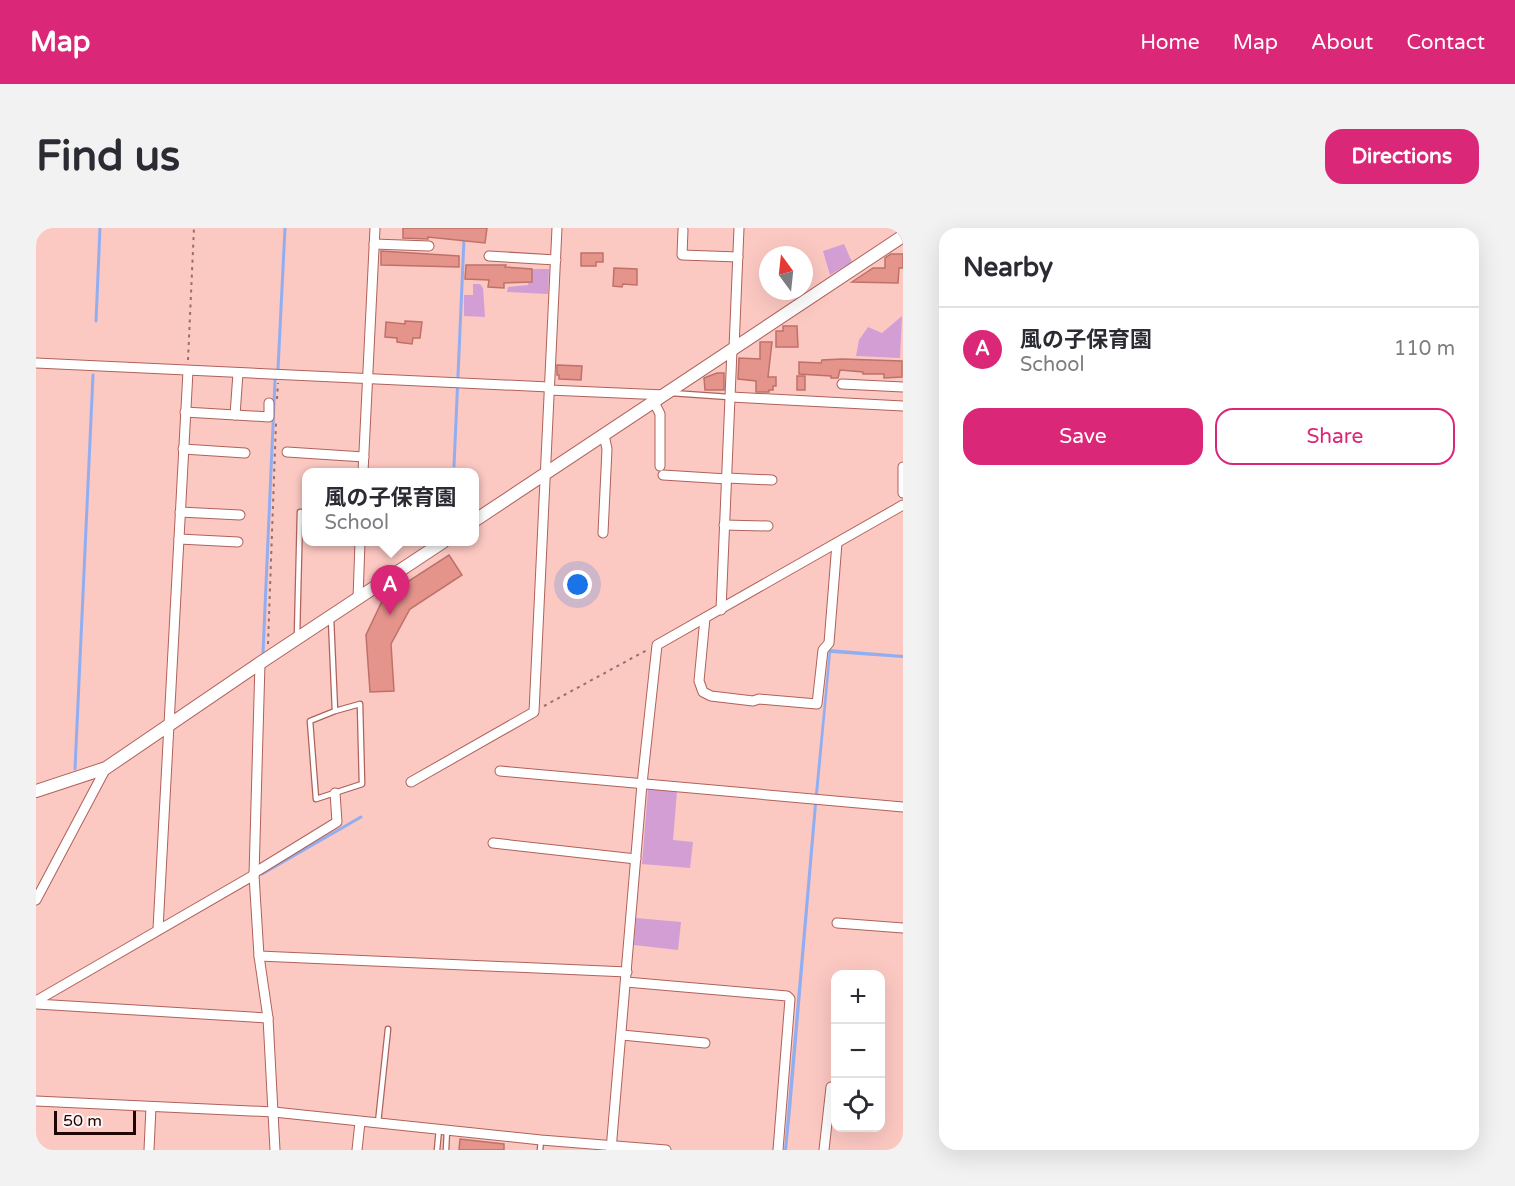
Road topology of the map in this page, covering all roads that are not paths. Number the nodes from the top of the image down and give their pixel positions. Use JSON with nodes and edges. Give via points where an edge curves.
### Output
{"nodes":[{"id":1,"x":375,"y":228,"type":"edge"},
{"id":2,"x":557,"y":228,"type":"edge"},
{"id":3,"x":740,"y":228,"type":"edge"},
{"id":4,"x":683,"y":230,"type":"dead end"},
{"id":5,"x":903,"y":236,"type":"edge"},
{"id":6,"x":374,"y":244,"type":"junction"},
{"id":7,"x":429,"y":246,"type":"dead end"},
{"id":8,"x":489,"y":256,"type":"dead end"},
{"id":9,"x":738,"y":257,"type":"junction"},
{"id":10,"x":556,"y":260,"type":"junction"},
{"id":11,"x":733,"y":349,"type":"junction"},
{"id":12,"x":36,"y":363,"type":"edge"},
{"id":13,"x":188,"y":370,"type":"junction"},
{"id":14,"x":238,"y":373,"type":"junction"},
{"id":15,"x":368,"y":378,"type":"junction"},
{"id":16,"x":842,"y":384,"type":"dead end"},
{"id":17,"x":903,"y":387,"type":"edge"},
{"id":18,"x":549,"y":389,"type":"junction"},
{"id":19,"x":667,"y":394,"type":"junction"},
{"id":20,"x":731,"y":397,"type":"junction"},
{"id":21,"x":273,"y":400,"type":"road end"},
{"id":22,"x":654,"y":402,"type":"junction"},
{"id":23,"x":903,"y":406,"type":"edge"},
{"id":24,"x":186,"y":412,"type":"junction"},
{"id":25,"x":235,"y":415,"type":"junction"},
{"id":26,"x":604,"y":435,"type":"junction"},
{"id":27,"x":183,"y":449,"type":"junction"},
{"id":28,"x":287,"y":452,"type":"dead end"},
{"id":29,"x":245,"y":453,"type":"dead end"},
{"id":30,"x":364,"y":457,"type":"junction"},
{"id":31,"x":903,"y":467,"type":"edge"},
{"id":32,"x":363,"y":468,"type":"edge"},
{"id":33,"x":545,"y":473,"type":"junction"},
{"id":34,"x":727,"y":478,"type":"junction"},
{"id":35,"x":772,"y":480,"type":"dead end"},
{"id":36,"x":903,"y":493,"type":"edge"},
{"id":37,"x":903,"y":506,"type":"edge"},
{"id":38,"x":180,"y":512,"type":"junction"},
{"id":39,"x":302,"y":512,"type":"edge"},
{"id":40,"x":240,"y":514,"type":"dead end"},
{"id":41,"x":479,"y":517,"type":"edge"},
{"id":42,"x":724,"y":525,"type":"junction"},
{"id":43,"x":768,"y":526,"type":"dead end"},
{"id":44,"x":603,"y":533,"type":"dead end"},
{"id":45,"x":179,"y":539,"type":"junction"},
{"id":46,"x":238,"y":542,"type":"dead end"},
{"id":47,"x":837,"y":543,"type":"junction"},
{"id":48,"x":360,"y":546,"type":"edge"},
{"id":49,"x":437,"y":546,"type":"edge"},
{"id":50,"x":358,"y":598,"type":"junction"},
{"id":51,"x":721,"y":610,"type":"junction"},
{"id":52,"x":331,"y":616,"type":"junction"},
{"id":53,"x":705,"y":618,"type":"junction"},
{"id":54,"x":297,"y":638,"type":"junction"},
{"id":55,"x":264,"y":660,"type":"junction"},
{"id":56,"x":335,"y":711,"type":"junction"},
{"id":57,"x":169,"y":726,"type":"junction"},
{"id":58,"x":106,"y":768,"type":"junction"},
{"id":59,"x":500,"y":771,"type":"dead end"},
{"id":60,"x":411,"y":782,"type":"dead end"},
{"id":61,"x":642,"y":784,"type":"junction"},
{"id":62,"x":36,"y":792,"type":"edge"},
{"id":63,"x":335,"y":793,"type":"junction"},
{"id":64,"x":903,"y":807,"type":"edge"},
{"id":65,"x":493,"y":843,"type":"dead end"},
{"id":66,"x":636,"y":860,"type":"junction"},
{"id":67,"x":254,"y":874,"type":"junction"},
{"id":68,"x":36,"y":900,"type":"edge"},
{"id":69,"x":837,"y":923,"type":"dead end"},
{"id":70,"x":903,"y":928,"type":"edge"},
{"id":71,"x":158,"y":929,"type":"junction"},
{"id":72,"x":259,"y":956,"type":"junction"},
{"id":73,"x":627,"y":972,"type":"junction"},
{"id":74,"x":626,"y":982,"type":"junction"},
{"id":75,"x":36,"y":1002,"type":"edge"},
{"id":76,"x":268,"y":1018,"type":"junction"},
{"id":77,"x":388,"y":1029,"type":"dead end"},
{"id":78,"x":622,"y":1035,"type":"junction"},
{"id":79,"x":705,"y":1043,"type":"dead end"},
{"id":80,"x":831,"y":1087,"type":"dead end"},
{"id":81,"x":36,"y":1101,"type":"edge"},
{"id":82,"x":151,"y":1107,"type":"junction"},
{"id":83,"x":274,"y":1112,"type":"junction"},
{"id":84,"x":360,"y":1122,"type":"junction"},
{"id":85,"x":378,"y":1124,"type":"junction"},
{"id":86,"x":443,"y":1129,"type":"junction"},
{"id":87,"x":541,"y":1145,"type":"edge"},
{"id":88,"x":611,"y":1148,"type":"edge"},
{"id":89,"x":149,"y":1150,"type":"edge"},
{"id":90,"x":275,"y":1150,"type":"edge"},
{"id":91,"x":357,"y":1150,"type":"edge"},
{"id":92,"x":437,"y":1150,"type":"edge"},
{"id":93,"x":446,"y":1150,"type":"edge"},
{"id":94,"x":666,"y":1150,"type":"edge"},
{"id":95,"x":778,"y":1150,"type":"edge"},
{"id":96,"x":824,"y":1150,"type":"edge"}],
"edges":[{"from":1,"to":6,"type":"street"},
{"from":2,"to":10,"type":"street"},
{"from":3,"to":9,"type":"street"},
{"from":4,"to":9,"type":"street","via":[[682,255]]},
{"from":5,"to":11,"type":"street"},
{"from":6,"to":7,"type":"street"},
{"from":6,"to":15,"type":"street"},
{"from":8,"to":10,"type":"street"},
{"from":9,"to":11,"type":"street"},
{"from":10,"to":18,"type":"street"},
{"from":11,"to":19,"type":"street"},
{"from":11,"to":20,"type":"street"},
{"from":12,"to":13,"type":"street"},
{"from":13,"to":14,"type":"street"},
{"from":13,"to":24,"type":"street"},
{"from":14,"to":15,"type":"street"},
{"from":14,"to":25,"type":"street"},
{"from":15,"to":18,"type":"street"},
{"from":15,"to":30,"type":"street"},
{"from":16,"to":17,"type":"street"},
{"from":18,"to":19,"type":"street"},
{"from":18,"to":33,"type":"street"},
{"from":19,"to":20,"type":"lane"},
{"from":19,"to":22,"type":"street"},
{"from":20,"to":23,"type":"street"},
{"from":20,"to":34,"type":"street"},
{"from":21,"to":25,"type":"street","via":[[269,417]]},
{"from":22,"to":26,"type":"street"},
{"from":22,"to":34,"type":"street","via":[[660,414],[661,471]]},
{"from":24,"to":25,"type":"street"},
{"from":24,"to":27,"type":"street"},
{"from":26,"to":33,"type":"street"},
{"from":26,"to":44,"type":"street","via":[[607,449]]},
{"from":27,"to":29,"type":"street"},
{"from":27,"to":38,"type":"street"},
{"from":28,"to":30,"type":"street"},
{"from":30,"to":32,"type":"street"},
{"from":31,"to":36,"type":"street"},
{"from":33,"to":41,"type":"street"},
{"from":33,"to":60,"type":"street","via":[[534,712]]},
{"from":34,"to":35,"type":"street"},
{"from":34,"to":42,"type":"street"},
{"from":37,"to":47,"type":"street"},
{"from":38,"to":40,"type":"street"},
{"from":38,"to":45,"type":"street"},
{"from":39,"to":54,"type":"lane"},
{"from":42,"to":43,"type":"street"},
{"from":42,"to":51,"type":"street"},
{"from":45,"to":46,"type":"street"},
{"from":45,"to":57,"type":"street"},
{"from":47,"to":51,"type":"street"},
{"from":47,"to":53,"type":"street","via":[[829,643],[822,650],[817,704],[753,701],[703,692],[699,681]]},
{"from":48,"to":50,"type":"street"},
{"from":49,"to":50,"type":"street"},
{"from":50,"to":52,"type":"street"},
{"from":51,"to":53,"type":"street"},
{"from":52,"to":54,"type":"street"},
{"from":52,"to":56,"type":"lane"},
{"from":53,"to":61,"type":"street","via":[[657,645]]},
{"from":54,"to":55,"type":"street"},
{"from":55,"to":57,"type":"street"},
{"from":55,"to":67,"type":"street"},
{"from":56,"to":63,"type":"lane","via":[[310,721],[316,799]]},
{"from":56,"to":63,"type":"lane","via":[[360,704],[362,784]]},
{"from":57,"to":58,"type":"street"},
{"from":57,"to":71,"type":"street"},
{"from":58,"to":62,"type":"street"},
{"from":58,"to":68,"type":"street"},
{"from":59,"to":61,"type":"street"},
{"from":61,"to":64,"type":"street"},
{"from":61,"to":66,"type":"street"},
{"from":63,"to":67,"type":"street","via":[[337,822]]},
{"from":65,"to":66,"type":"street"},
{"from":66,"to":73,"type":"street"},
{"from":67,"to":71,"type":"street"},
{"from":67,"to":72,"type":"street"},
{"from":69,"to":70,"type":"street"},
{"from":71,"to":75,"type":"street"},
{"from":72,"to":73,"type":"street"},
{"from":72,"to":76,"type":"street"},
{"from":73,"to":74,"type":"street"},
{"from":74,"to":78,"type":"street"},
{"from":74,"to":95,"type":"street","via":[[790,999]]},
{"from":75,"to":76,"type":"street"},
{"from":76,"to":83,"type":"street"},
{"from":77,"to":85,"type":"lane"},
{"from":78,"to":79,"type":"street"},
{"from":78,"to":88,"type":"street"},
{"from":80,"to":96,"type":"street"},
{"from":81,"to":82,"type":"street"},
{"from":82,"to":83,"type":"street"},
{"from":82,"to":89,"type":"street"},
{"from":83,"to":84,"type":"street"},
{"from":83,"to":90,"type":"street"},
{"from":84,"to":85,"type":"street"},
{"from":84,"to":91,"type":"street"},
{"from":85,"to":86,"type":"street"},
{"from":86,"to":87,"type":"street"},
{"from":86,"to":92,"type":"lane"},
{"from":86,"to":93,"type":"lane"},
{"from":87,"to":88,"type":"street"},
{"from":88,"to":94,"type":"street"}]}
